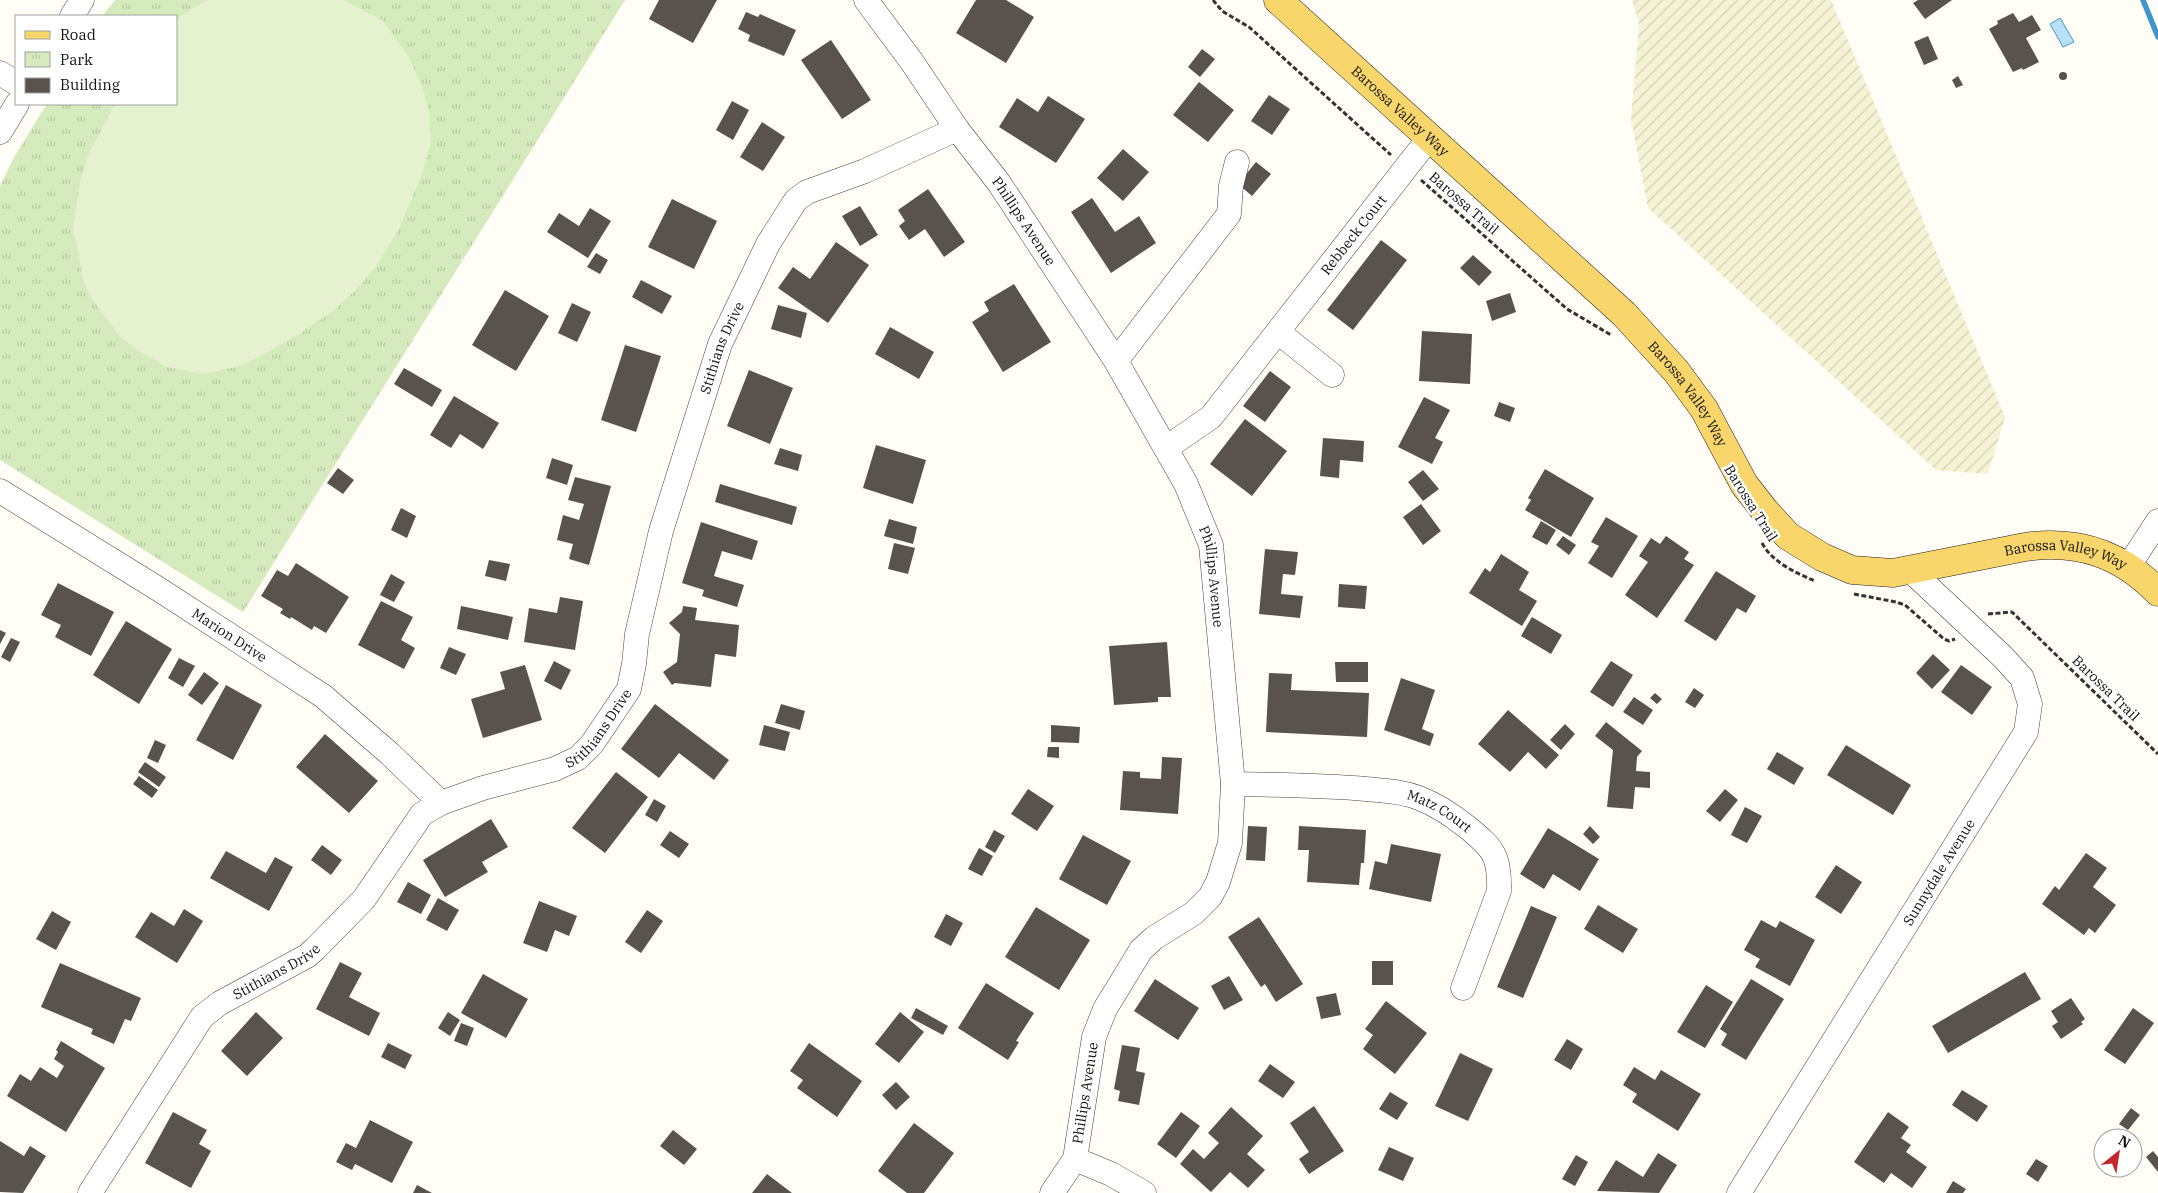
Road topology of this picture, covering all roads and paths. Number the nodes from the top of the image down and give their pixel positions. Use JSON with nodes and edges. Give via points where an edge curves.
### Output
{"nodes":[{"id":1,"x":82,"y":0,"type":"edge"},
{"id":2,"x":866,"y":0,"type":"edge"},
{"id":3,"x":1213,"y":0,"type":"edge"},
{"id":4,"x":1278,"y":0,"type":"edge"},
{"id":5,"x":73,"y":15,"type":"edge"},
{"id":6,"x":0,"y":73,"type":"edge"},
{"id":7,"x":15,"y":82,"type":"edge"},
{"id":8,"x":17,"y":105,"type":"edge"},
{"id":9,"x":957,"y":129,"type":"junction"},
{"id":10,"x":0,"y":132,"type":"edge"},
{"id":11,"x":1430,"y":137,"type":"junction"},
{"id":12,"x":1237,"y":162,"type":"dead end"},
{"id":13,"x":1406,"y":168,"type":"junction"},
{"id":14,"x":1278,"y":332,"type":"junction"},
{"id":15,"x":1614,"y":337,"type":"dead end"},
{"id":16,"x":1116,"y":361,"type":"junction"},
{"id":17,"x":1332,"y":376,"type":"dead end"},
{"id":18,"x":1166,"y":448,"type":"junction"},
{"id":19,"x":0,"y":491,"type":"edge"},
{"id":20,"x":2158,"y":521,"type":"edge"},
{"id":21,"x":1759,"y":538,"type":"dead end"},
{"id":22,"x":2128,"y":567,"type":"junction"},
{"id":23,"x":1910,"y":570,"type":"junction"},
{"id":24,"x":1822,"y":583,"type":"dead end"},
{"id":25,"x":2158,"y":592,"type":"edge"},
{"id":26,"x":1849,"y":593,"type":"dead end"},
{"id":27,"x":1970,"y":626,"type":"junction"},
{"id":28,"x":2158,"y":754,"type":"edge"},
{"id":29,"x":1233,"y":784,"type":"junction"},
{"id":30,"x":440,"y":804,"type":"junction"},
{"id":31,"x":1463,"y":988,"type":"dead end"},
{"id":32,"x":1075,"y":1159,"type":"junction"},
{"id":33,"x":90,"y":1193,"type":"edge"},
{"id":34,"x":1052,"y":1193,"type":"edge"},
{"id":35,"x":1144,"y":1193,"type":"edge"},
{"id":36,"x":1739,"y":1193,"type":"edge"}],
"edges":[{"from":1,"to":5,"type":"street"},
{"from":2,"to":9,"type":"street","name":"Phillips Avenue"},
{"from":3,"to":13,"type":"path","name":"Barossa Trail","via":[[1222,11],[1249,28]]},
{"from":4,"to":11,"type":"main road","name":"Barossa Valley Way"},
{"from":6,"to":7,"type":"street"},
{"from":8,"to":10,"type":"street"},
{"from":9,"to":16,"type":"street","name":"Phillips Avenue","via":[[999,183]]},
{"from":9,"to":30,"type":"street","name":"Stithians Drive","via":[[865,171],[807,192],[796,200],[768,244],[720,344],[662,531],[637,634],[629,689],[592,744],[578,758],[555,770],[483,788]]},
{"from":11,"to":13,"type":"street","name":"Rebbeck Court"},
{"from":11,"to":23,"type":"main road","name":"Barossa Valley Way","via":[[1652,343],[1704,409],[1744,484],[1788,536],[1822,557],[1852,570],[1893,574]]},
{"from":12,"to":16,"type":"street","via":[[1229,214]]},
{"from":13,"to":14,"type":"street","name":"Rebbeck Court"},
{"from":13,"to":15,"type":"path","name":"Barossa Trail","via":[[1567,309]]},
{"from":14,"to":17,"type":"street"},
{"from":14,"to":18,"type":"street","name":"Rebbeck Court","via":[[1211,417]]},
{"from":16,"to":18,"type":"street","name":"Phillips Avenue"},
{"from":18,"to":29,"type":"street","name":"Phillips Avenue","via":[[1186,484],[1211,545]]},
{"from":19,"to":30,"type":"street","name":"Marion Drive","via":[[323,696],[390,754]]},
{"from":20,"to":22,"type":"street"},
{"from":21,"to":24,"type":"path","name":"Barossa Trail","via":[[1766,551],[1784,565]]},
{"from":22,"to":23,"type":"main road","name":"Barossa Valley Way","via":[[2109,556],[2071,545],[2042,545]]},
{"from":22,"to":25,"type":"main road","name":"Barossa Valley Way"},
{"from":23,"to":27,"type":"street","name":"Sunnydale Avenue"},
{"from":26,"to":27,"type":"path","name":"Barossa Trail","via":[[1905,605],[1949,641]]},
{"from":27,"to":28,"type":"path","name":"Barossa Trail","via":[[1987,614],[2012,612]]},
{"from":27,"to":36,"type":"street","name":"Sunnydale Avenue","via":[[2022,678],[2030,704],[2026,732]]},
{"from":29,"to":31,"type":"street","name":"Matz Court","via":[[1333,786],[1394,792],[1434,804],[1476,834],[1497,858],[1499,891]]},
{"from":29,"to":32,"type":"street","name":"Phillips Avenue","via":[[1230,843],[1210,897],[1141,950],[1105,1009],[1094,1037]]},
{"from":30,"to":33,"type":"street","name":"Stithians Drive","via":[[422,814],[364,899],[307,956],[220,1003],[202,1017]]},
{"from":32,"to":34,"type":"street","name":"Phillips Avenue"},
{"from":32,"to":35,"type":"street"}]}
